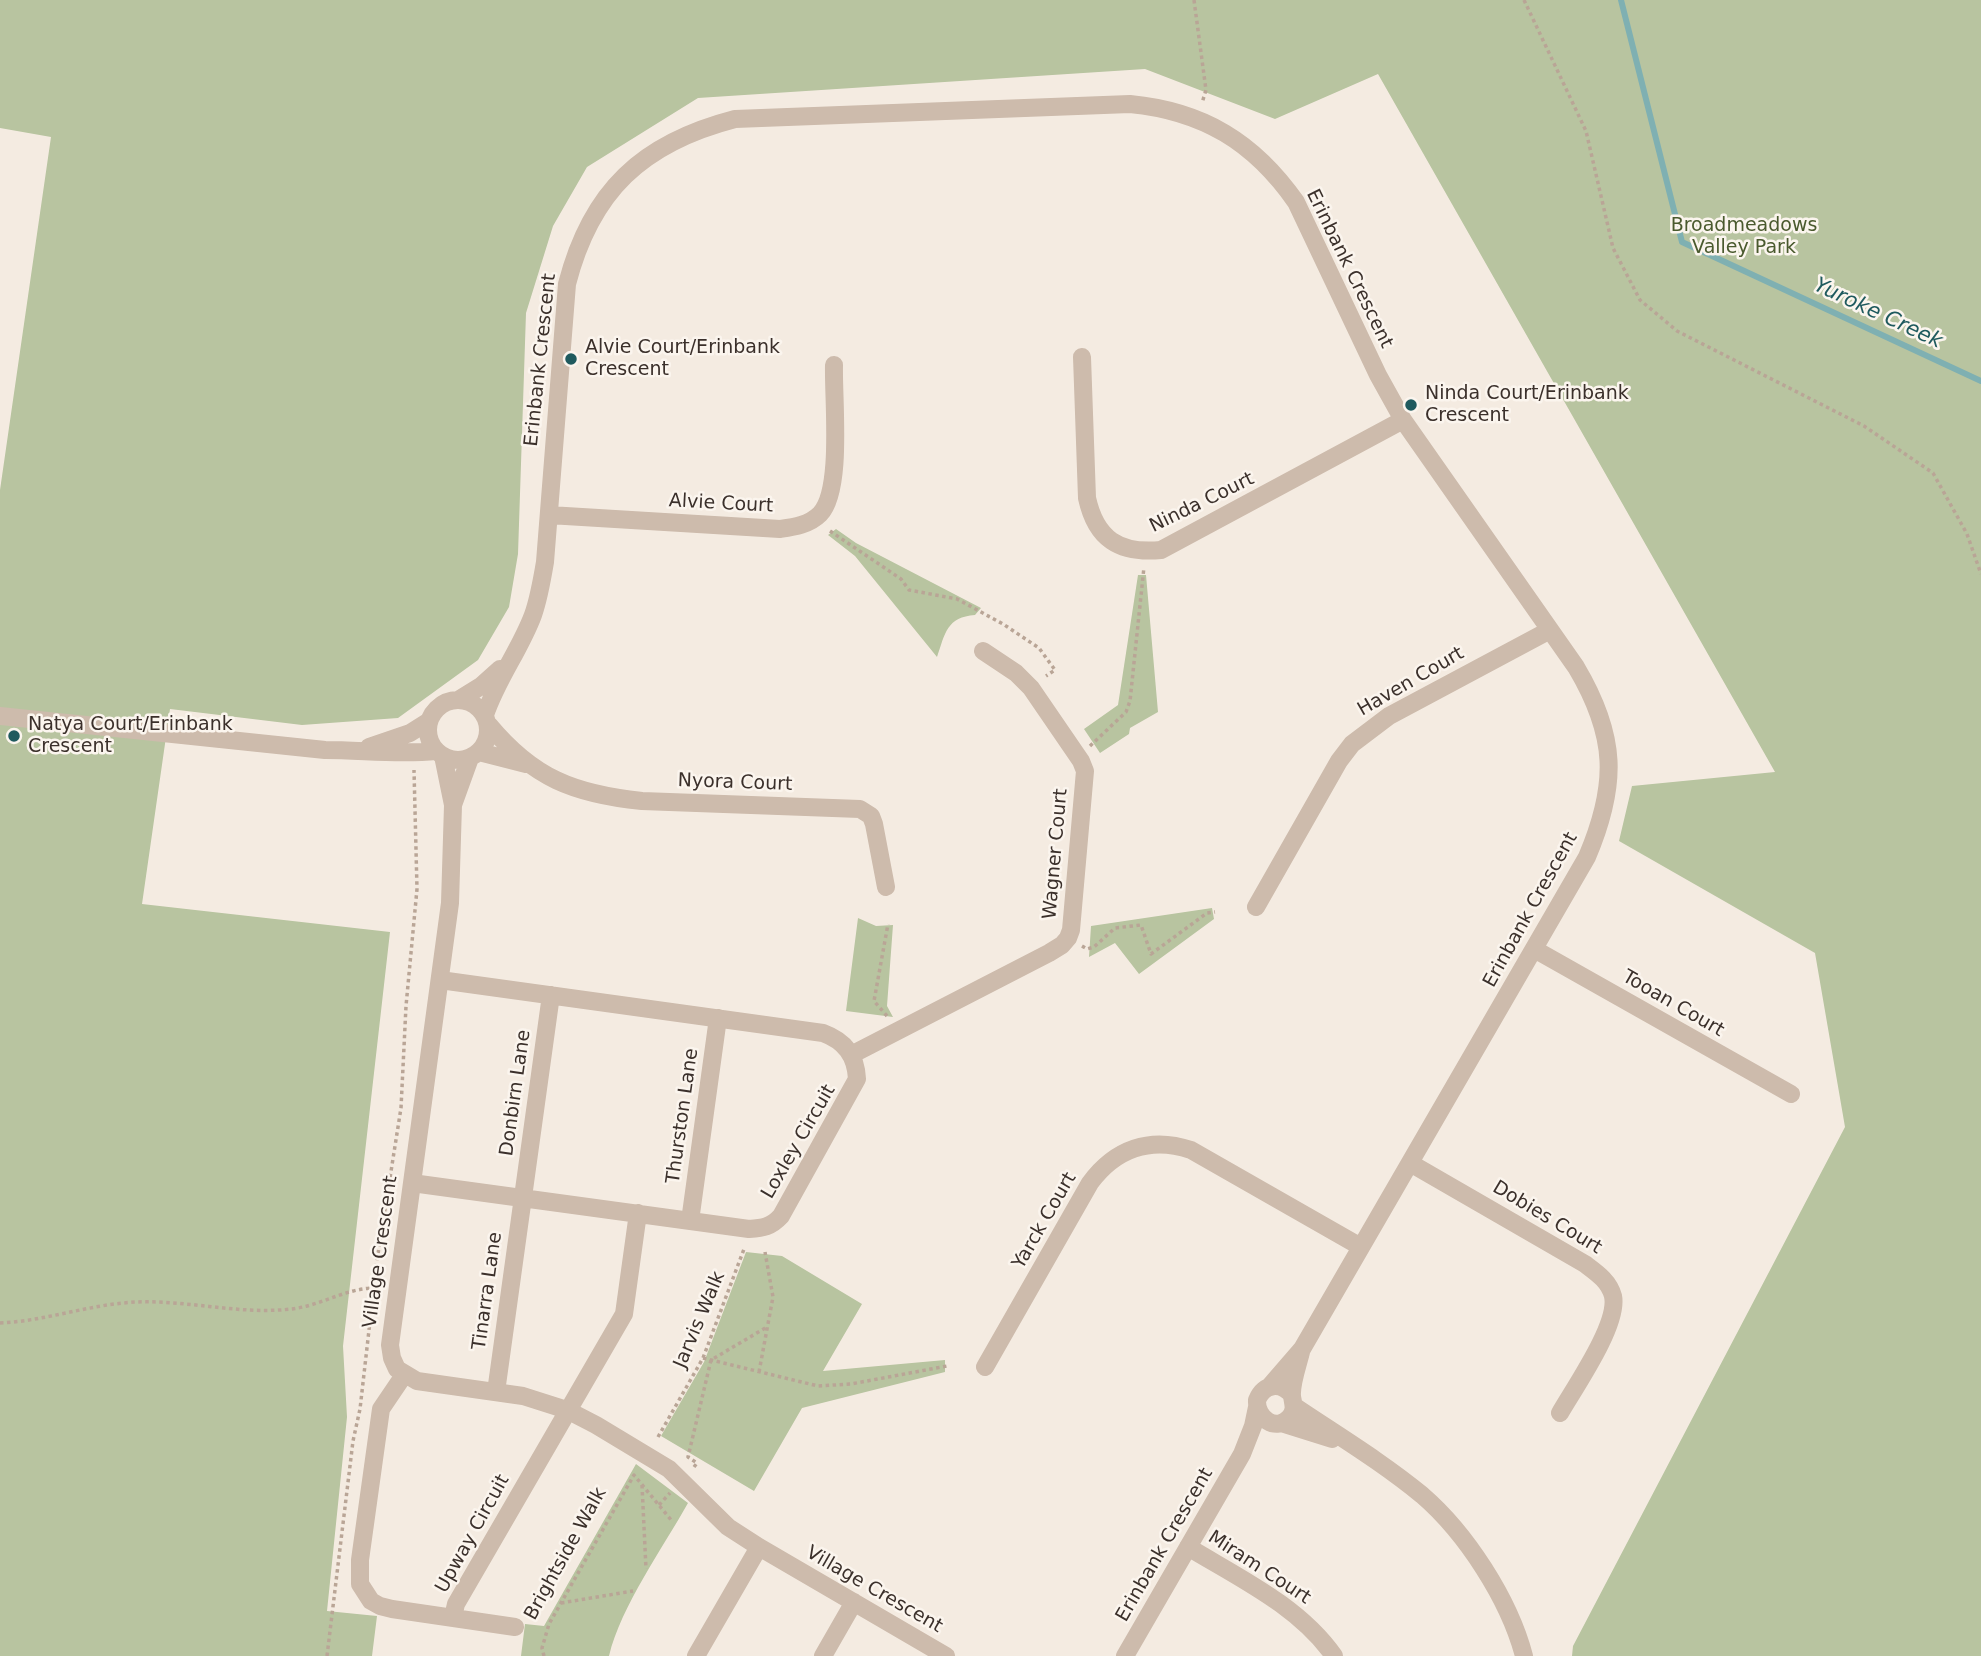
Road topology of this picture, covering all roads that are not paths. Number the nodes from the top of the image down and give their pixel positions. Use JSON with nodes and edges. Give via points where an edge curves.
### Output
{"nodes":[{"id":1,"x":1082,"y":358,"type":"dead end"},
{"id":2,"x":834,"y":365,"type":"dead end"},
{"id":3,"x":1403,"y":420,"type":"junction"},
{"id":4,"x":548,"y":515,"type":"junction"},
{"id":5,"x":1550,"y":630,"type":"junction"},
{"id":6,"x":982,"y":651,"type":"dead end"},
{"id":7,"x":510,"y":659,"type":"junction"},
{"id":8,"x":460,"y":699,"type":"junction"},
{"id":9,"x":0,"y":716,"type":"edge"},
{"id":10,"x":487,"y":720,"type":"junction"},
{"id":11,"x":429,"y":721,"type":"junction"},
{"id":12,"x":359,"y":750,"type":"junction"},
{"id":13,"x":439,"y":754,"type":"junction"},
{"id":14,"x":475,"y":755,"type":"junction"},
{"id":15,"x":530,"y":764,"type":"junction"},
{"id":16,"x":453,"y":805,"type":"junction"},
{"id":17,"x":887,"y":887,"type":"dead end"},
{"id":18,"x":1256,"y":907,"type":"dead end"},
{"id":19,"x":1534,"y":948,"type":"junction"},
{"id":20,"x":440,"y":980,"type":"junction"},
{"id":21,"x":551,"y":995,"type":"junction"},
{"id":22,"x":718,"y":1018,"type":"junction"},
{"id":23,"x":851,"y":1055,"type":"junction"},
{"id":24,"x":1791,"y":1094,"type":"dead end"},
{"id":25,"x":1410,"y":1163,"type":"junction"},
{"id":26,"x":412,"y":1183,"type":"junction"},
{"id":27,"x":522,"y":1197,"type":"junction"},
{"id":28,"x":638,"y":1213,"type":"junction"},
{"id":29,"x":690,"y":1221,"type":"junction"},
{"id":30,"x":1361,"y":1247,"type":"junction"},
{"id":31,"x":1302,"y":1349,"type":"junction"},
{"id":32,"x":985,"y":1367,"type":"dead end"},
{"id":33,"x":404,"y":1375,"type":"junction"},
{"id":34,"x":1270,"y":1386,"type":"junction"},
{"id":35,"x":496,"y":1392,"type":"junction"},
{"id":36,"x":1293,"y":1400,"type":"junction"},
{"id":37,"x":1257,"y":1407,"type":"junction"},
{"id":38,"x":567,"y":1410,"type":"junction"},
{"id":39,"x":1560,"y":1413,"type":"dead end"},
{"id":40,"x":1277,"y":1423,"type":"junction"},
{"id":41,"x":1352,"y":1446,"type":"junction"},
{"id":42,"x":1242,"y":1454,"type":"junction"},
{"id":43,"x":758,"y":1547,"type":"junction"},
{"id":44,"x":1188,"y":1547,"type":"junction"},
{"id":45,"x":854,"y":1602,"type":"junction"},
{"id":46,"x":453,"y":1617,"type":"junction"},
{"id":47,"x":515,"y":1627,"type":"dead end"},
{"id":48,"x":696,"y":1656,"type":"edge"},
{"id":49,"x":823,"y":1656,"type":"edge"},
{"id":50,"x":946,"y":1656,"type":"edge"},
{"id":51,"x":1125,"y":1656,"type":"edge"},
{"id":52,"x":1334,"y":1656,"type":"edge"},
{"id":53,"x":1524,"y":1656,"type":"edge"}],
"edges":[{"from":1,"to":3,"type":"street","name":"Ninda Court","via":[[1087,498],[1099,531],[1126,548],[1161,550]]},
{"from":2,"to":4,"type":"street","name":"Alvie Court","via":[[835,474],[828,500],[813,520],[780,529]]},
{"from":3,"to":4,"type":"street","name":"Erinbank Crescent","via":[[1296,202],[1257,156],[1198,118],[1130,104],[735,118],[664,144],[614,186],[587,226],[567,284]]},
{"from":3,"to":5,"type":"street","name":"Erinbank Crescent"},
{"from":4,"to":7,"type":"street","name":"Erinbank Crescent","via":[[540,589],[533,615]]},
{"from":5,"to":18,"type":"street","name":"Haven Court","via":[[1389,716],[1352,744]]},
{"from":5,"to":19,"type":"street","name":"Erinbank Crescent","via":[[1596,706],[1608,747],[1609,776],[1602,818],[1587,857]]},
{"from":6,"to":23,"type":"street","name":"Wagner Court","via":[[1031,688],[1085,771],[1068,938],[1049,953]]},
{"from":7,"to":8,"type":"street","name":"Erinbank Crescent"},
{"from":7,"to":10,"type":"street","name":"Erinbank Crescent","via":[[492,694]]},
{"from":8,"to":10,"type":"street","via":[[470,702]]},
{"from":8,"to":11,"type":"street","via":[[442,704]]},
{"from":9,"to":12,"type":"street"},
{"from":10,"to":14,"type":"street","via":[[485,744]]},
{"from":10,"to":15,"type":"street","name":"Nyora Court","via":[[505,744]]},
{"from":11,"to":12,"type":"street","via":[[410,733]]},
{"from":11,"to":13,"type":"street","via":[[428,735]]},
{"from":12,"to":13,"type":"street"},
{"from":13,"to":14,"type":"street","via":[[460,760]]},
{"from":13,"to":16,"type":"street","name":"Village Crescent"},
{"from":14,"to":15,"type":"street","name":"Nyora Court"},
{"from":14,"to":16,"type":"street","name":"Village Crescent"},
{"from":15,"to":17,"type":"street","name":"Nyora Court","via":[[579,790],[608,797],[860,809],[874,824]]},
{"from":16,"to":20,"type":"street","name":"Village Crescent","via":[[450,903]]},
{"from":19,"to":24,"type":"street","name":"Tooan Court"},
{"from":19,"to":25,"type":"street","name":"Erinbank Crescent"},
{"from":20,"to":21,"type":"street"},
{"from":20,"to":26,"type":"street","name":"Village Crescent"},
{"from":21,"to":22,"type":"street"},
{"from":21,"to":27,"type":"street","name":"Donbirn Lane"},
{"from":22,"to":23,"type":"street","via":[[823,1033],[844,1043]]},
{"from":22,"to":29,"type":"street","name":"Thurston Lane"},
{"from":23,"to":29,"type":"street","name":"Loxley Circuit","via":[[857,1069],[854,1088],[781,1216],[773,1224],[749,1229]]},
{"from":25,"to":30,"type":"street","name":"Erinbank Crescent"},
{"from":25,"to":39,"type":"street","name":"Dobies Court","via":[[1585,1264],[1608,1285],[1612,1317]]},
{"from":26,"to":27,"type":"street","name":"Loxley Circuit"},
{"from":26,"to":33,"type":"street","name":"Village Crescent","via":[[390,1345],[397,1369]]},
{"from":27,"to":28,"type":"street","name":"Loxley Circuit"},
{"from":27,"to":35,"type":"street","name":"Tinarra Lane"},
{"from":28,"to":29,"type":"street","name":"Loxley Circuit"},
{"from":28,"to":38,"type":"street","name":"Upway Circuit","via":[[624,1314]]},
{"from":30,"to":31,"type":"street","name":"Erinbank Crescent"},
{"from":30,"to":32,"type":"street","name":"Yarck Court","via":[[1191,1150],[1145,1144],[1100,1169]]},
{"from":31,"to":34,"type":"street","name":"Erinbank Crescent"},
{"from":31,"to":36,"type":"street","name":"Erinbank Crescent"},
{"from":33,"to":35,"type":"street","name":"Village Crescent","via":[[417,1381]]},
{"from":33,"to":46,"type":"street","name":"Upway Circuit","via":[[381,1409],[360,1584],[371,1601],[392,1609]]},
{"from":34,"to":36,"type":"street","via":[[1282,1387]]},
{"from":34,"to":37,"type":"street","via":[[1259,1394]]},
{"from":35,"to":38,"type":"street","name":"Village Crescent"},
{"from":36,"to":40,"type":"street","via":[[1290,1416]]},
{"from":36,"to":41,"type":"street"},
{"from":37,"to":40,"type":"street","via":[[1262,1418]]},
{"from":37,"to":42,"type":"street","name":"Erinbank Crescent"},
{"from":38,"to":43,"type":"street","name":"Village Crescent","via":[[649,1457]]},
{"from":38,"to":46,"type":"street","name":"Upway Circuit","via":[[456,1604]]},
{"from":40,"to":41,"type":"street"},
{"from":40,"to":42,"type":"street","name":"Erinbank Crescent"},
{"from":41,"to":53,"type":"street","via":[[1394,1472],[1450,1525],[1494,1585]]},
{"from":42,"to":44,"type":"street","name":"Erinbank Crescent"},
{"from":43,"to":45,"type":"street","name":"Village Crescent"},
{"from":43,"to":48,"type":"street"},
{"from":44,"to":51,"type":"street","name":"Erinbank Crescent"},
{"from":44,"to":52,"type":"street","name":"Miram Court","via":[[1289,1609]]},
{"from":45,"to":49,"type":"street"},
{"from":45,"to":50,"type":"street","name":"Village Crescent"},
{"from":46,"to":47,"type":"street","name":"Brightside Walk"}]}
